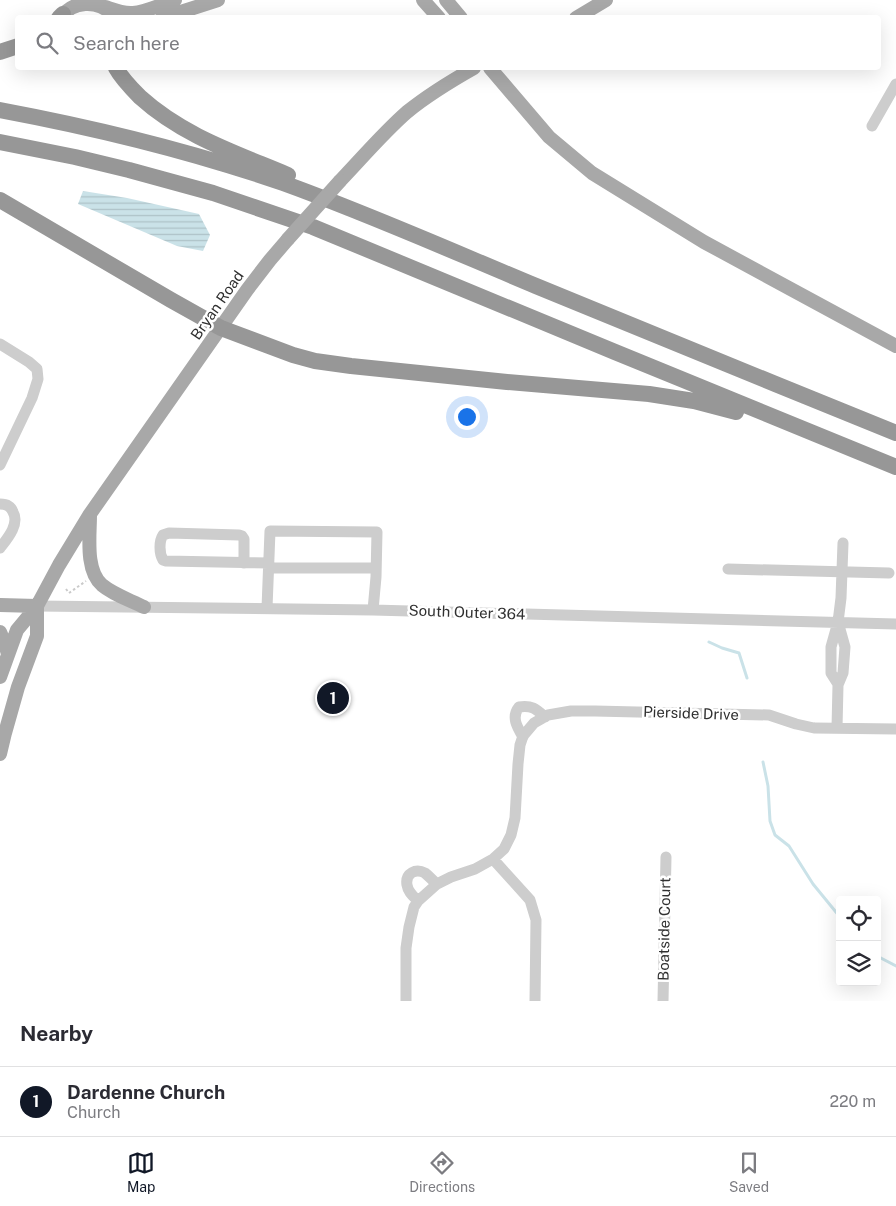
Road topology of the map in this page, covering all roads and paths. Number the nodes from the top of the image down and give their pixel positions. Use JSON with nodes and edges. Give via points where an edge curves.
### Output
{"nodes":[{"id":1,"x":175,"y":0,"type":"edge"},
{"id":2,"x":218,"y":0,"type":"edge"},
{"id":3,"x":423,"y":0,"type":"edge"},
{"id":4,"x":446,"y":0,"type":"edge"},
{"id":5,"x":606,"y":0,"type":"edge"},
{"id":6,"x":103,"y":7,"type":"edge"},
{"id":7,"x":66,"y":11,"type":"edge"},
{"id":8,"x":171,"y":15,"type":"edge"},
{"id":9,"x":436,"y":15,"type":"edge"},
{"id":10,"x":458,"y":15,"type":"edge"},
{"id":11,"x":581,"y":15,"type":"edge"},
{"id":12,"x":15,"y":47,"type":"edge"},
{"id":13,"x":0,"y":52,"type":"edge"},
{"id":14,"x":117,"y":70,"type":"edge"},
{"id":15,"x":470,"y":70,"type":"edge"},
{"id":16,"x":492,"y":70,"type":"edge"},
{"id":17,"x":896,"y":84,"type":"edge"},
{"id":18,"x":0,"y":110,"type":"edge"},
{"id":19,"x":872,"y":126,"type":"dead end"},
{"id":20,"x":0,"y":142,"type":"edge"},
{"id":21,"x":0,"y":200,"type":"edge"},
{"id":22,"x":378,"y":219,"type":"junction"},
{"id":23,"x":220,"y":328,"type":"junction"},
{"id":24,"x":0,"y":344,"type":"edge"},
{"id":25,"x":896,"y":346,"type":"edge"},
{"id":26,"x":807,"y":431,"type":"junction"},
{"id":27,"x":896,"y":433,"type":"edge"},
{"id":28,"x":0,"y":464,"type":"edge"},
{"id":29,"x":896,"y":467,"type":"edge"},
{"id":30,"x":0,"y":504,"type":"edge"},
{"id":31,"x":90,"y":514,"type":"junction"},
{"id":32,"x":843,"y":543,"type":"dead end"},
{"id":33,"x":0,"y":548,"type":"edge"},
{"id":34,"x":244,"y":563,"type":"junction"},
{"id":35,"x":269,"y":566,"type":"junction"},
{"id":36,"x":376,"y":568,"type":"junction"},
{"id":37,"x":728,"y":569,"type":"dead end"},
{"id":38,"x":842,"y":572,"type":"junction"},
{"id":39,"x":890,"y":573,"type":"dead end"},
{"id":40,"x":88,"y":580,"type":"dead end"},
{"id":41,"x":66,"y":589,"type":"dead end"},
{"id":42,"x":0,"y":605,"type":"edge"},
{"id":43,"x":38,"y":606,"type":"junction"},
{"id":44,"x":144,"y":607,"type":"junction"},
{"id":45,"x":267,"y":608,"type":"junction"},
{"id":46,"x":373,"y":610,"type":"junction"},
{"id":47,"x":838,"y":622,"type":"junction"},
{"id":48,"x":896,"y":624,"type":"edge"},
{"id":49,"x":0,"y":632,"type":"edge"},
{"id":50,"x":8,"y":654,"type":"junction"},
{"id":51,"x":0,"y":677,"type":"edge"},
{"id":52,"x":545,"y":717,"type":"junction"},
{"id":53,"x":837,"y":728,"type":"junction"},
{"id":54,"x":896,"y":730,"type":"edge"},
{"id":55,"x":523,"y":737,"type":"junction"},
{"id":56,"x":0,"y":754,"type":"edge"},
{"id":57,"x":666,"y":857,"type":"dead end"},
{"id":58,"x":493,"y":858,"type":"junction"},
{"id":59,"x":436,"y":884,"type":"junction"},
{"id":60,"x":418,"y":900,"type":"junction"},
{"id":61,"x":406,"y":1001,"type":"edge"},
{"id":62,"x":535,"y":1001,"type":"edge"},
{"id":63,"x":663,"y":1001,"type":"edge"}],
"edges":[{"from":1,"to":6,"type":"main road","via":[[133,13]]},
{"from":2,"to":8,"type":"main road"},
{"from":3,"to":9,"type":"main road"},
{"from":4,"to":10,"type":"main road"},
{"from":5,"to":11,"type":"main road"},
{"from":6,"to":7,"type":"main road","via":[[85,1]]},
{"from":12,"to":13,"type":"highway"},
{"from":14,"to":22,"type":"highway","via":[[148,103],[202,139],[310,184]]},
{"from":15,"to":23,"type":"main road","name":"Bryan Road","bridge":true,"via":[[442,86],[387,130],[288,239]]},
{"from":16,"to":25,"type":"main road","via":[[549,137],[592,173],[704,242]]},
{"from":17,"to":19,"type":"street"},
{"from":18,"to":22,"type":"highway","via":[[197,156],[281,182]]},
{"from":20,"to":26,"type":"highway","via":[[129,170],[297,221]]},
{"from":21,"to":23,"type":"highway"},
{"from":22,"to":27,"type":"highway"},
{"from":23,"to":26,"type":"highway","via":[[315,361],[671,397]]},
{"from":23,"to":31,"type":"main road","name":"Bryan Road"},
{"from":24,"to":28,"type":"street","via":[[37,369],[38,379]]},
{"from":26,"to":29,"type":"highway"},
{"from":30,"to":33,"type":"street","via":[[11,508],[16,518],[13,529]]},
{"from":31,"to":43,"type":"main road","name":"Bryan Road"},
{"from":31,"to":44,"type":"main road","via":[[90,551],[96,578],[114,593]]},
{"from":32,"to":38,"type":"street"},
{"from":34,"to":34,"type":"street","via":[[166,561],[160,554],[160,539],[169,533],[239,535],[244,539]]},
{"from":34,"to":35,"type":"street"},
{"from":35,"to":36,"type":"street"},
{"from":35,"to":36,"type":"street","via":[[270,531],[377,532]]},
{"from":35,"to":45,"type":"street"},
{"from":36,"to":46,"type":"street"},
{"from":37,"to":38,"type":"street"},
{"from":38,"to":39,"type":"street"},
{"from":38,"to":47,"type":"street"},
{"from":40,"to":41,"type":"path","via":[[69,593]]},
{"from":42,"to":43,"type":"main road"},
{"from":43,"to":44,"type":"street","name":"South Outer 364"},
{"from":43,"to":50,"type":"main road","via":[[18,630]]},
{"from":43,"to":56,"type":"main road","via":[[37,636],[18,687]]},
{"from":44,"to":45,"type":"street","name":"South Outer 364"},
{"from":45,"to":46,"type":"street","name":"South Outer 364"},
{"from":46,"to":47,"type":"street","name":"South Outer 364"},
{"from":47,"to":48,"type":"street","name":"South Outer 364"},
{"from":47,"to":53,"type":"street","via":[[845,647],[843,673],[838,684]]},
{"from":49,"to":50,"type":"main road"},
{"from":50,"to":51,"type":"main road"},
{"from":52,"to":53,"type":"street","name":"Pierside Drive","via":[[595,710],[759,715],[814,728]]},
{"from":52,"to":55,"type":"street","name":"Pierside Drive","via":[[534,723]]},
{"from":52,"to":55,"type":"street","via":[[534,708],[519,707],[515,720]]},
{"from":53,"to":54,"type":"street","name":"Pierside Drive"},
{"from":55,"to":58,"type":"street","via":[[510,835],[504,849]]},
{"from":57,"to":63,"type":"street","name":"Boatside Court"},
{"from":58,"to":59,"type":"street","via":[[475,869]]},
{"from":58,"to":62,"type":"street","via":[[530,900],[536,920]]},
{"from":59,"to":60,"type":"street"},
{"from":59,"to":60,"type":"street","via":[[424,873],[410,873],[406,884]]},
{"from":60,"to":61,"type":"street","via":[[406,948]]}]}
